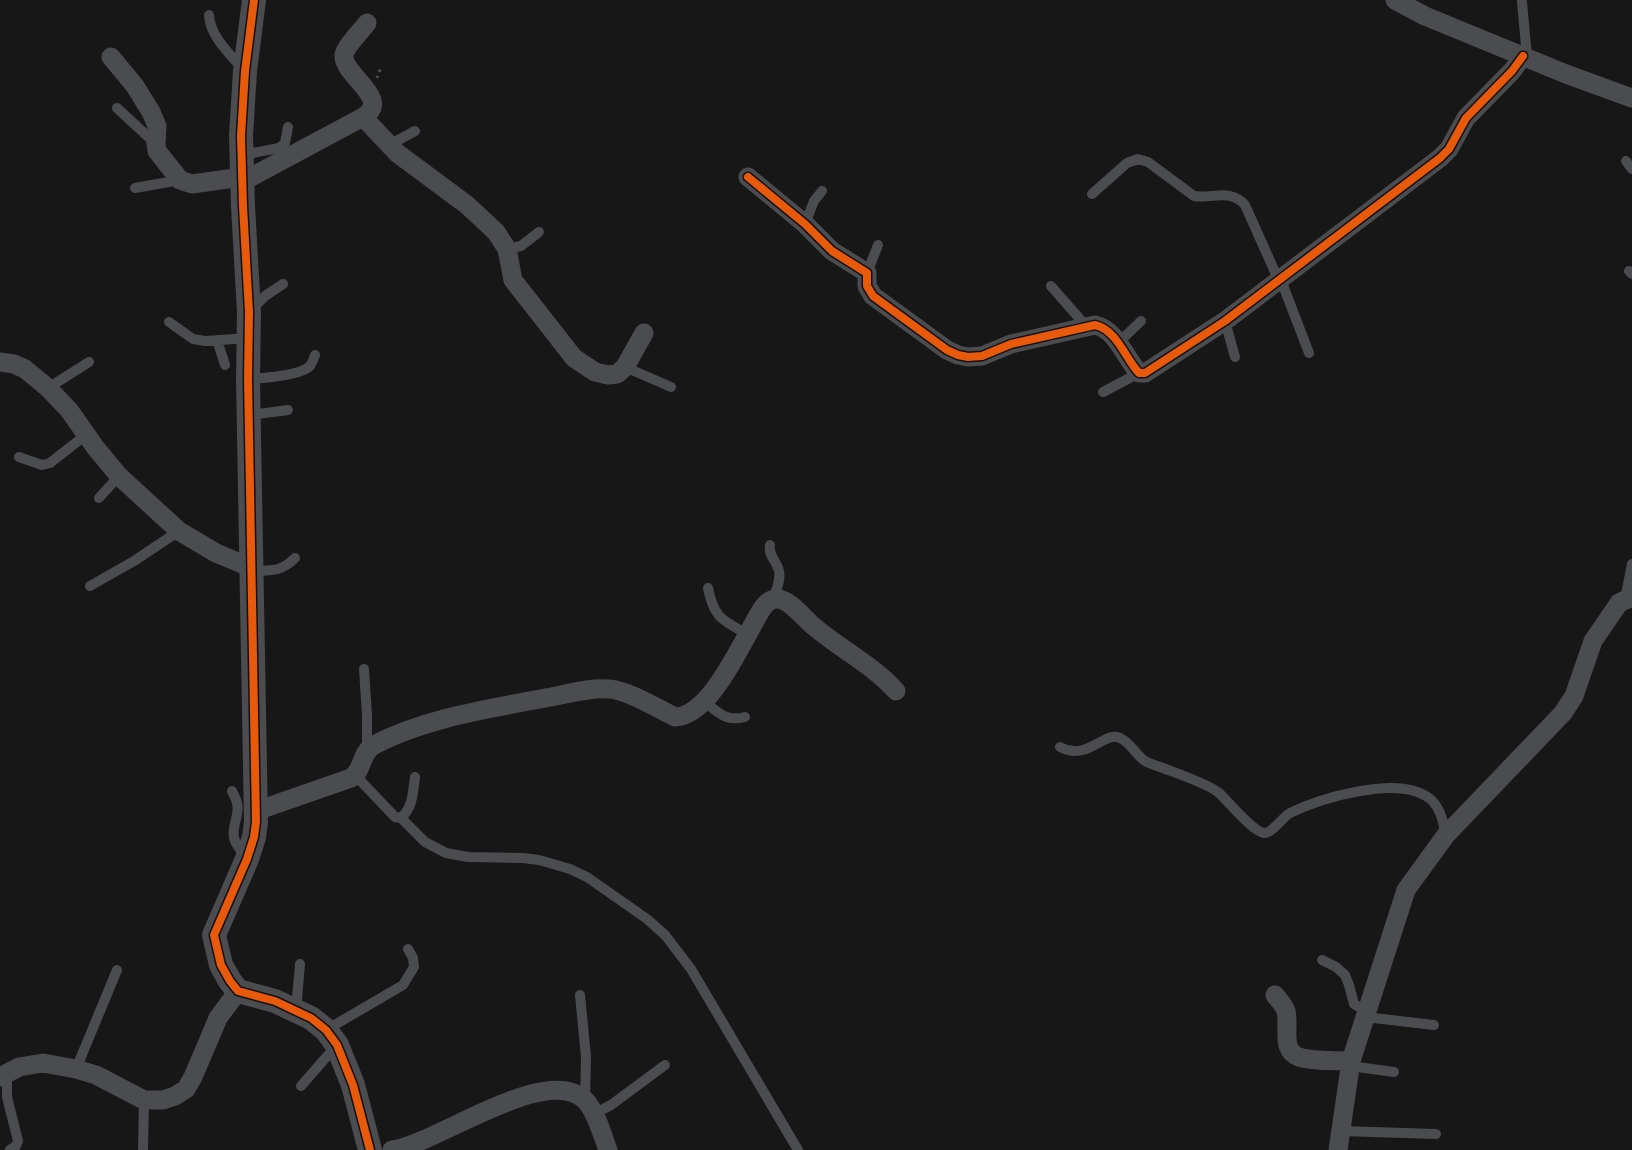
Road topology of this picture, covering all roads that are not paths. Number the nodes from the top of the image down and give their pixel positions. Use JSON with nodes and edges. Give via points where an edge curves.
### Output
{"nodes":[{"id":1,"x":254,"y":0,"type":"edge"},
{"id":2,"x":1395,"y":0,"type":"edge"},
{"id":3,"x":1522,"y":2,"type":"dead end"},
{"id":4,"x":209,"y":15,"type":"dead end"},
{"id":5,"x":368,"y":24,"type":"dead end"},
{"id":6,"x":1525,"y":56,"type":"junction"},
{"id":7,"x":111,"y":57,"type":"dead end"},
{"id":8,"x":245,"y":71,"type":"junction"},
{"id":9,"x":1632,"y":98,"type":"edge"},
{"id":10,"x":117,"y":108,"type":"dead end"},
{"id":11,"x":362,"y":117,"type":"junction"},
{"id":12,"x":288,"y":127,"type":"dead end"},
{"id":13,"x":415,"y":131,"type":"dead end"},
{"id":14,"x":156,"y":144,"type":"junction"},
{"id":15,"x":389,"y":145,"type":"junction"},
{"id":16,"x":242,"y":171,"type":"junction"},
{"id":17,"x":748,"y":176,"type":"dead end"},
{"id":18,"x":180,"y":180,"type":"junction"},
{"id":19,"x":135,"y":188,"type":"dead end"},
{"id":20,"x":822,"y":191,"type":"dead end"},
{"id":21,"x":1092,"y":194,"type":"dead end"},
{"id":22,"x":806,"y":224,"type":"junction"},
{"id":23,"x":539,"y":232,"type":"dead end"},
{"id":24,"x":878,"y":245,"type":"dead end"},
{"id":25,"x":507,"y":249,"type":"junction"},
{"id":26,"x":867,"y":273,"type":"junction"},
{"id":27,"x":1280,"y":281,"type":"junction"},
{"id":28,"x":284,"y":284,"type":"dead end"},
{"id":29,"x":1052,"y":286,"type":"dead end"},
{"id":30,"x":249,"y":312,"type":"junction"},
{"id":31,"x":1141,"y":320,"type":"dead end"},
{"id":32,"x":1225,"y":321,"type":"junction"},
{"id":33,"x":169,"y":322,"type":"dead end"},
{"id":34,"x":1086,"y":326,"type":"junction"},
{"id":35,"x":644,"y":333,"type":"dead end"},
{"id":36,"x":249,"y":338,"type":"junction"},
{"id":37,"x":217,"y":340,"type":"junction"},
{"id":38,"x":1118,"y":342,"type":"junction"},
{"id":39,"x":1309,"y":353,"type":"dead end"},
{"id":40,"x":315,"y":355,"type":"dead end"},
{"id":41,"x":1235,"y":357,"type":"dead end"},
{"id":42,"x":2,"y":360,"type":"edge"},
{"id":43,"x":89,"y":362,"type":"dead end"},
{"id":44,"x":225,"y":365,"type":"dead end"},
{"id":45,"x":625,"y":367,"type":"junction"},
{"id":46,"x":1139,"y":373,"type":"junction"},
{"id":47,"x":248,"y":379,"type":"junction"},
{"id":48,"x":671,"y":387,"type":"dead end"},
{"id":49,"x":48,"y":388,"type":"junction"},
{"id":50,"x":1103,"y":392,"type":"dead end"},
{"id":51,"x":288,"y":410,"type":"dead end"},
{"id":52,"x":250,"y":415,"type":"junction"},
{"id":53,"x":87,"y":434,"type":"junction"},
{"id":54,"x":19,"y":457,"type":"dead end"},
{"id":55,"x":119,"y":476,"type":"junction"},
{"id":56,"x":99,"y":498,"type":"dead end"},
{"id":57,"x":179,"y":531,"type":"junction"},
{"id":58,"x":770,"y":545,"type":"dead end"},
{"id":59,"x":295,"y":558,"type":"dead end"},
{"id":60,"x":1632,"y":564,"type":"edge"},
{"id":61,"x":252,"y":570,"type":"junction"},
{"id":62,"x":90,"y":586,"type":"dead end"},
{"id":63,"x":708,"y":588,"type":"dead end"},
{"id":64,"x":1628,"y":598,"type":"edge"},
{"id":65,"x":773,"y":599,"type":"junction"},
{"id":66,"x":747,"y":634,"type":"junction"},
{"id":67,"x":364,"y":669,"type":"dead end"},
{"id":68,"x":896,"y":691,"type":"dead end"},
{"id":69,"x":704,"y":702,"type":"junction"},
{"id":70,"x":745,"y":717,"type":"dead end"},
{"id":71,"x":1060,"y":747,"type":"dead end"},
{"id":72,"x":367,"y":751,"type":"junction"},
{"id":73,"x":355,"y":776,"type":"junction"},
{"id":74,"x":415,"y":777,"type":"dead end"},
{"id":75,"x":232,"y":791,"type":"dead end"},
{"id":76,"x":256,"y":811,"type":"junction"},
{"id":77,"x":402,"y":818,"type":"junction"},
{"id":78,"x":1446,"y":835,"type":"junction"},
{"id":79,"x":247,"y":859,"type":"junction"},
{"id":80,"x":408,"y":949,"type":"dead end"},
{"id":81,"x":1322,"y":960,"type":"dead end"},
{"id":82,"x":300,"y":964,"type":"dead end"},
{"id":83,"x":117,"y":970,"type":"dead end"},
{"id":84,"x":238,"y":991,"type":"junction"},
{"id":85,"x":580,"y":995,"type":"dead end"},
{"id":86,"x":1275,"y":995,"type":"dead end"},
{"id":87,"x":296,"y":1010,"type":"junction"},
{"id":88,"x":1366,"y":1015,"type":"junction"},
{"id":89,"x":1434,"y":1025,"type":"dead end"},
{"id":90,"x":331,"y":1038,"type":"junction"},
{"id":91,"x":1351,"y":1064,"type":"junction"},
{"id":92,"x":665,"y":1065,"type":"dead end"},
{"id":93,"x":76,"y":1069,"type":"junction"},
{"id":94,"x":1394,"y":1072,"type":"dead end"},
{"id":95,"x":4,"y":1075,"type":"edge"},
{"id":96,"x":301,"y":1086,"type":"dead end"},
{"id":97,"x":144,"y":1100,"type":"junction"},
{"id":98,"x":590,"y":1107,"type":"junction"},
{"id":99,"x":1341,"y":1131,"type":"junction"},
{"id":100,"x":1436,"y":1134,"type":"dead end"},
{"id":101,"x":10,"y":1150,"type":"edge"},
{"id":102,"x":143,"y":1150,"type":"edge"},
{"id":103,"x":370,"y":1150,"type":"edge"},
{"id":104,"x":392,"y":1150,"type":"edge"},
{"id":105,"x":608,"y":1150,"type":"edge"},
{"id":106,"x":798,"y":1150,"type":"edge"},
{"id":107,"x":1338,"y":1150,"type":"edge"}],
"edges":[{"from":1,"to":8,"type":"street"},
{"from":2,"to":6,"type":"street","via":[[1424,16]]},
{"from":3,"to":6,"type":"lane"},
{"from":4,"to":8,"type":"lane","via":[[213,32]]},
{"from":5,"to":11,"type":"street","via":[[344,53],[348,65],[371,97],[372,110]]},
{"from":6,"to":9,"type":"street"},
{"from":6,"to":27,"type":"street","via":[[1466,118],[1449,150]]},
{"from":7,"to":14,"type":"street","via":[[151,112],[157,126]]},
{"from":8,"to":16,"type":"street"},
{"from":10,"to":14,"type":"lane"},
{"from":11,"to":15,"type":"street"},
{"from":11,"to":16,"type":"street"},
{"from":12,"to":16,"type":"lane","via":[[285,143]]},
{"from":13,"to":15,"type":"lane"},
{"from":14,"to":18,"type":"street","via":[[157,151]]},
{"from":15,"to":25,"type":"street","via":[[467,206],[496,232]]},
{"from":16,"to":18,"type":"street","via":[[192,184]]},
{"from":16,"to":30,"type":"street"},
{"from":17,"to":22,"type":"street"},
{"from":18,"to":19,"type":"lane"},
{"from":20,"to":22,"type":"lane"},
{"from":21,"to":27,"type":"lane","via":[[1127,163],[1138,159],[1148,162],[1194,196],[1226,194],[1237,197],[1245,205]]},
{"from":22,"to":26,"type":"street","via":[[832,251]]},
{"from":23,"to":25,"type":"lane","via":[[521,246]]},
{"from":24,"to":26,"type":"lane"},
{"from":25,"to":45,"type":"street","via":[[513,280],[574,358],[594,372],[608,375],[617,374]]},
{"from":26,"to":34,"type":"street","via":[[873,296],[958,356],[982,356],[1011,344]]},
{"from":27,"to":32,"type":"street"},
{"from":27,"to":39,"type":"lane"},
{"from":28,"to":30,"type":"lane"},
{"from":29,"to":34,"type":"lane"},
{"from":30,"to":36,"type":"street"},
{"from":31,"to":38,"type":"lane"},
{"from":32,"to":41,"type":"lane"},
{"from":32,"to":46,"type":"street","via":[[1145,373]]},
{"from":33,"to":37,"type":"lane","via":[[193,339]]},
{"from":34,"to":38,"type":"street","via":[[1100,326]]},
{"from":35,"to":45,"type":"street"},
{"from":36,"to":37,"type":"lane"},
{"from":36,"to":47,"type":"street"},
{"from":37,"to":44,"type":"lane"},
{"from":38,"to":46,"type":"street"},
{"from":40,"to":47,"type":"lane","via":[[305,369],[278,377]]},
{"from":42,"to":49,"type":"street","via":[[25,369]]},
{"from":43,"to":49,"type":"lane"},
{"from":45,"to":48,"type":"lane"},
{"from":46,"to":50,"type":"lane"},
{"from":47,"to":52,"type":"street"},
{"from":49,"to":53,"type":"street"},
{"from":51,"to":52,"type":"lane"},
{"from":52,"to":61,"type":"street"},
{"from":53,"to":54,"type":"lane","via":[[50,463],[42,465]]},
{"from":53,"to":55,"type":"street"},
{"from":55,"to":56,"type":"lane"},
{"from":55,"to":57,"type":"street"},
{"from":57,"to":61,"type":"street"},
{"from":57,"to":62,"type":"lane"},
{"from":58,"to":65,"type":"lane","via":[[770,553],[779,572]]},
{"from":59,"to":61,"type":"lane","via":[[280,570]]},
{"from":60,"to":64,"type":"lane"},
{"from":61,"to":76,"type":"street"},
{"from":63,"to":66,"type":"lane","via":[[716,614]]},
{"from":64,"to":78,"type":"street","via":[[1619,603],[1593,641],[1574,696],[1563,713]]},
{"from":65,"to":66,"type":"street","via":[[763,607]]},
{"from":65,"to":68,"type":"street","via":[[787,602],[821,633],[880,675]]},
{"from":66,"to":69,"type":"street","via":[[728,670]]},
{"from":67,"to":72,"type":"lane"},
{"from":69,"to":70,"type":"lane","via":[[726,718]]},
{"from":69,"to":72,"type":"street","via":[[691,713],[675,717],[617,690],[605,688],[448,717],[395,736]]},
{"from":71,"to":78,"type":"lane","via":[[1078,752],[1113,736],[1119,737],[1146,761],[1216,791],[1256,829],[1265,833],[1288,814],[1318,801],[1358,791],[1394,788],[1414,790],[1427,796],[1436,805]]},
{"from":72,"to":73,"type":"street"},
{"from":73,"to":76,"type":"street"},
{"from":73,"to":77,"type":"lane","via":[[395,817]]},
{"from":74,"to":77,"type":"lane","via":[[410,804]]},
{"from":75,"to":79,"type":"lane","via":[[238,808],[233,836]]},
{"from":76,"to":79,"type":"street","via":[[254,838]]},
{"from":77,"to":106,"type":"lane","via":[[425,842],[446,853],[468,857],[523,858],[570,869],[648,919],[691,969]]},
{"from":78,"to":88,"type":"street","via":[[1406,890]]},
{"from":79,"to":84,"type":"street","via":[[214,935],[221,965]]},
{"from":80,"to":90,"type":"lane","via":[[414,968],[403,985]]},
{"from":81,"to":88,"type":"lane","via":[[1341,970],[1348,980],[1354,1004]]},
{"from":82,"to":87,"type":"lane"},
{"from":83,"to":93,"type":"lane"},
{"from":84,"to":87,"type":"street"},
{"from":84,"to":97,"type":"street","via":[[218,1018],[186,1089],[164,1100]]},
{"from":85,"to":98,"type":"lane"},
{"from":86,"to":91,"type":"street","via":[[1286,1010],[1287,1042],[1294,1055]]},
{"from":87,"to":90,"type":"street","via":[[311,1018]]},
{"from":88,"to":89,"type":"lane"},
{"from":88,"to":91,"type":"street"},
{"from":90,"to":96,"type":"lane"},
{"from":90,"to":103,"type":"street","via":[[353,1085]]},
{"from":91,"to":94,"type":"lane"},
{"from":91,"to":99,"type":"street"},
{"from":92,"to":98,"type":"lane","via":[[611,1105]]},
{"from":93,"to":95,"type":"street","via":[[43,1063]]},
{"from":93,"to":97,"type":"street","via":[[96,1075]]},
{"from":95,"to":101,"type":"lane","via":[[18,1141]]},
{"from":97,"to":102,"type":"lane"},
{"from":98,"to":104,"type":"street","via":[[566,1090],[547,1090],[523,1096]]},
{"from":98,"to":105,"type":"street"},
{"from":99,"to":100,"type":"lane"},
{"from":99,"to":107,"type":"street"}]}
